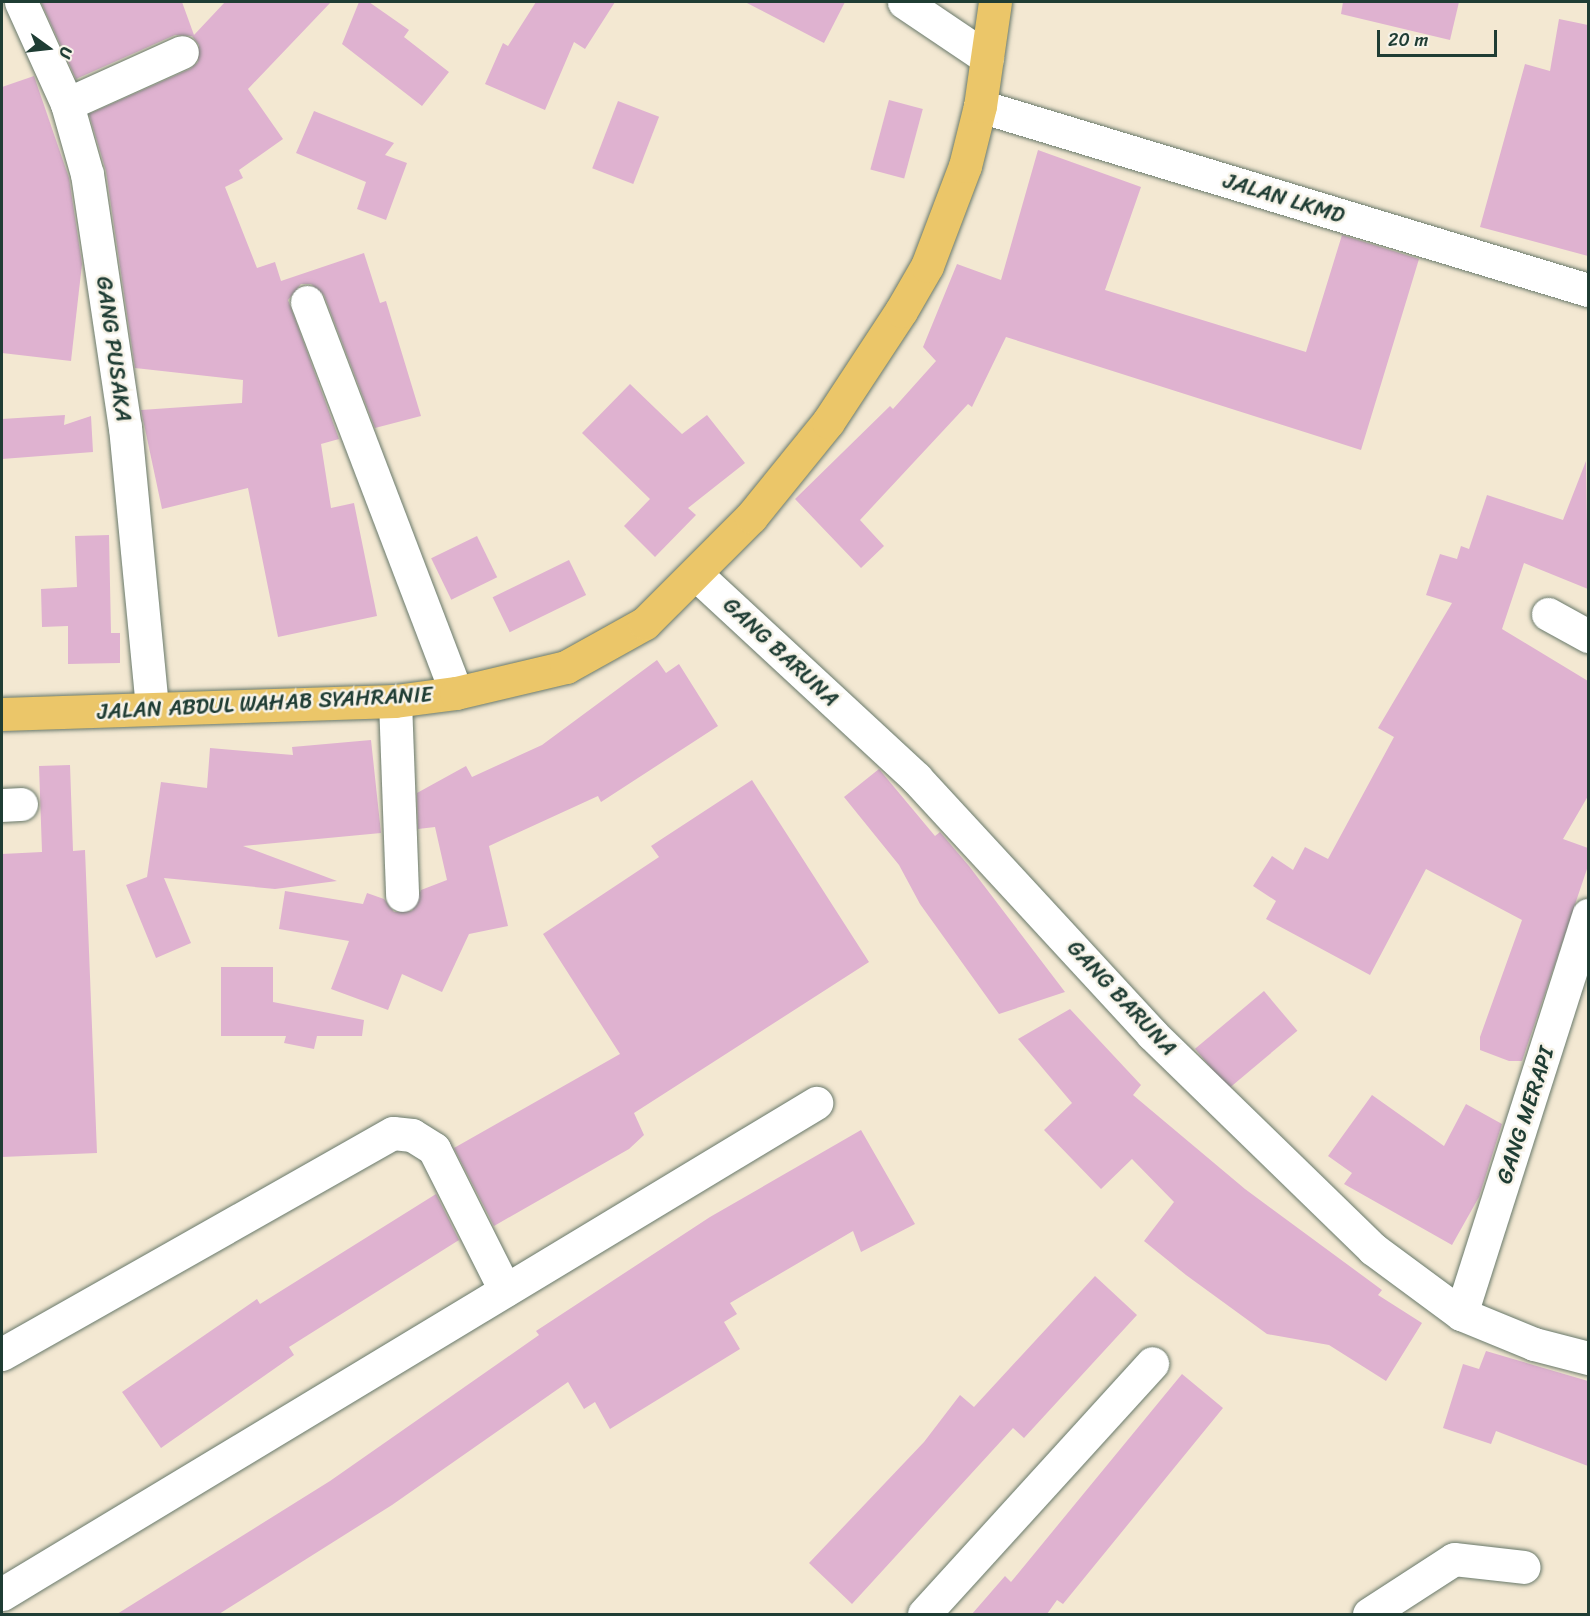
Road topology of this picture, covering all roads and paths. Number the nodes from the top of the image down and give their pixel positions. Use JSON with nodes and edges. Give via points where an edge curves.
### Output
{"nodes":[{"id":1,"x":21,"y":2,"type":"edge"},
{"id":2,"x":904,"y":2,"type":"edge"},
{"id":3,"x":994,"y":2,"type":"edge"},
{"id":4,"x":182,"y":52,"type":"dead end"},
{"id":5,"x":987,"y":58,"type":"junction"},
{"id":6,"x":67,"y":104,"type":"junction"},
{"id":7,"x":980,"y":106,"type":"junction"},
{"id":8,"x":1588,"y":290,"type":"edge"},
{"id":9,"x":308,"y":302,"type":"dead end"},
{"id":10,"x":698,"y":575,"type":"junction"},
{"id":11,"x":1548,"y":615,"type":"dead end"},
{"id":12,"x":1588,"y":636,"type":"edge"},
{"id":13,"x":456,"y":693,"type":"junction"},
{"id":14,"x":395,"y":701,"type":"junction"},
{"id":15,"x":152,"y":708,"type":"junction"},
{"id":16,"x":2,"y":714,"type":"edge"},
{"id":17,"x":402,"y":895,"type":"dead end"},
{"id":18,"x":1588,"y":915,"type":"edge"},
{"id":19,"x":816,"y":1103,"type":"dead end"},
{"id":20,"x":505,"y":1290,"type":"junction"},
{"id":21,"x":1461,"y":1314,"type":"junction"},
{"id":22,"x":2,"y":1354,"type":"edge"},
{"id":23,"x":1588,"y":1358,"type":"edge"},
{"id":24,"x":1152,"y":1363,"type":"dead end"},
{"id":25,"x":1524,"y":1567,"type":"dead end"},
{"id":26,"x":2,"y":1594,"type":"edge"},
{"id":27,"x":924,"y":1614,"type":"edge"},
{"id":28,"x":1370,"y":1614,"type":"edge"}],
"edges":[{"from":1,"to":6,"type":"street","name":"GANG PUSAKA"},
{"from":2,"to":5,"type":"street"},
{"from":3,"to":5,"type":"main road","name":"JALAN ABDUL WAHAB SYAHRANIE"},
{"from":4,"to":6,"type":"street"},
{"from":5,"to":7,"type":"main road","name":"JALAN ABDUL WAHAB SYAHRANIE"},
{"from":6,"to":15,"type":"street","name":"GANG PUSAKA","via":[[87,174],[125,427]]},
{"from":7,"to":8,"type":"street","name":"JALAN LKMD"},
{"from":7,"to":10,"type":"main road","name":"JALAN ABDUL WAHAB SYAHRANIE","via":[[945,224],[901,311],[828,422]]},
{"from":9,"to":13,"type":"street"},
{"from":10,"to":13,"type":"main road","name":"JALAN ABDUL WAHAB SYAHRANIE","via":[[645,623],[566,667]]},
{"from":10,"to":21,"type":"street","name":"GANG BARUNA","via":[[969,832],[1152,1034],[1336,1215],[1410,1281]]},
{"from":11,"to":12,"type":"street"},
{"from":13,"to":14,"type":"main road","name":"JALAN ABDUL WAHAB SYAHRANIE"},
{"from":14,"to":15,"type":"main road","name":"JALAN ABDUL WAHAB SYAHRANIE"},
{"from":14,"to":17,"type":"street"},
{"from":15,"to":16,"type":"main road","name":"JALAN ABDUL WAHAB SYAHRANIE"},
{"from":18,"to":21,"type":"street","name":"GANG MERAPI"},
{"from":19,"to":20,"type":"street"},
{"from":20,"to":22,"type":"street","via":[[434,1149],[412,1134],[393,1133]]},
{"from":20,"to":26,"type":"street"},
{"from":21,"to":23,"type":"street","name":"GANG BARUNA","via":[[1525,1341]]},
{"from":24,"to":27,"type":"street"},
{"from":25,"to":28,"type":"street","via":[[1454,1559]]}]}
